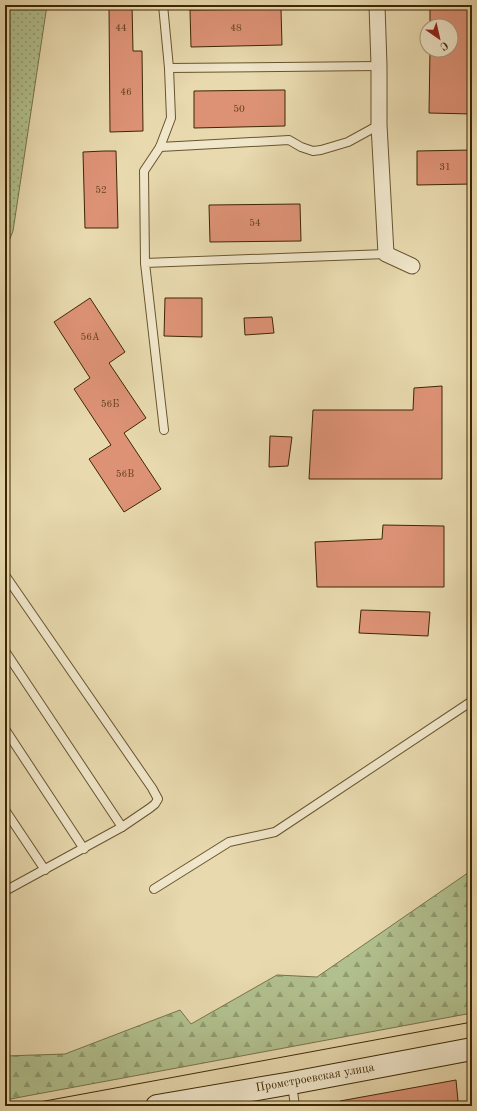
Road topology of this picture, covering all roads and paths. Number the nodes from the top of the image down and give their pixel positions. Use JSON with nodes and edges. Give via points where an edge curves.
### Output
{"nodes":[{"id":1,"x":163,"y":5,"type":"edge"},
{"id":2,"x":377,"y":5,"type":"edge"},
{"id":3,"x":379,"y":66,"type":"junction"},
{"id":4,"x":169,"y":68,"type":"junction"},
{"id":5,"x":379,"y":125,"type":"junction"},
{"id":6,"x":160,"y":147,"type":"junction"},
{"id":7,"x":386,"y":254,"type":"junction"},
{"id":8,"x":144,"y":263,"type":"junction"},
{"id":9,"x":412,"y":266,"type":"dead end"},
{"id":10,"x":164,"y":430,"type":"dead end"},
{"id":11,"x":5,"y":575,"type":"edge"},
{"id":12,"x":5,"y":651,"type":"edge"},
{"id":13,"x":472,"y":701,"type":"edge"},
{"id":14,"x":5,"y":729,"type":"edge"},
{"id":15,"x":5,"y":810,"type":"edge"},
{"id":16,"x":122,"y":827,"type":"junction"},
{"id":17,"x":84,"y":849,"type":"junction"},
{"id":18,"x":45,"y":870,"type":"junction"},
{"id":19,"x":154,"y":889,"type":"dead end"},
{"id":20,"x":5,"y":891,"type":"edge"},
{"id":21,"x":472,"y":1049,"type":"edge"},
{"id":22,"x":292,"y":1083,"type":"junction"},
{"id":23,"x":157,"y":1106,"type":"edge"},
{"id":24,"x":295,"y":1106,"type":"edge"}],
"edges":[{"from":1,"to":4,"type":"lane"},
{"from":2,"to":3,"type":"street"},
{"from":3,"to":4,"type":"lane"},
{"from":3,"to":5,"type":"street"},
{"from":4,"to":6,"type":"lane","via":[[171,118]]},
{"from":5,"to":6,"type":"lane","via":[[348,142],[313,151],[290,140]]},
{"from":5,"to":7,"type":"street"},
{"from":6,"to":8,"type":"lane","via":[[144,171]]},
{"from":7,"to":8,"type":"lane"},
{"from":7,"to":9,"type":"street"},
{"from":8,"to":10,"type":"lane"},
{"from":11,"to":16,"type":"lane","via":[[158,798],[155,804]]},
{"from":12,"to":16,"type":"lane"},
{"from":13,"to":19,"type":"lane","via":[[275,832],[229,842]]},
{"from":14,"to":17,"type":"lane"},
{"from":15,"to":18,"type":"lane"},
{"from":16,"to":17,"type":"lane"},
{"from":17,"to":18,"type":"lane"},
{"from":18,"to":20,"type":"lane"},
{"from":21,"to":22,"type":"street","name":"Промстроевская улица"},
{"from":22,"to":23,"type":"street","name":"Промстроевская улица"},
{"from":22,"to":24,"type":"lane"}]}
